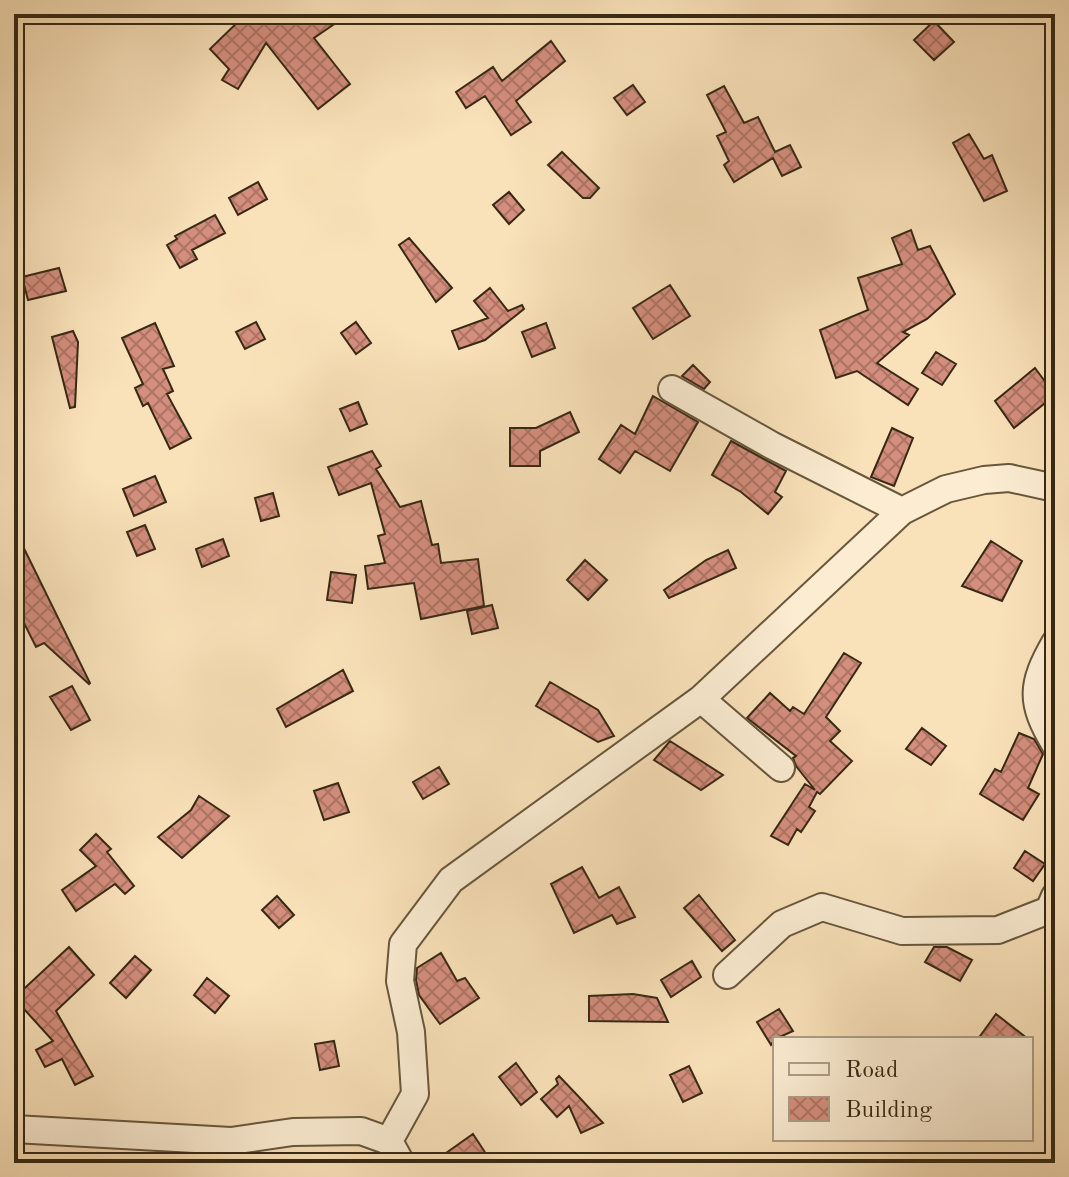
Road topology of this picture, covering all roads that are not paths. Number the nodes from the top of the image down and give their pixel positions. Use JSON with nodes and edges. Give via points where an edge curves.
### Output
{"nodes":[{"id":1,"x":672,"y":389,"type":"dead end"},
{"id":2,"x":1055,"y":488,"type":"edge"},
{"id":3,"x":902,"y":511,"type":"junction"},
{"id":4,"x":1055,"y":643,"type":"edge"},
{"id":5,"x":701,"y":699,"type":"junction"},
{"id":6,"x":1055,"y":744,"type":"edge"},
{"id":7,"x":781,"y":768,"type":"dead end"},
{"id":8,"x":1055,"y":896,"type":"edge"},
{"id":9,"x":727,"y":975,"type":"dead end"},
{"id":10,"x":14,"y":1129,"type":"edge"},
{"id":11,"x":231,"y":1152,"type":"edge"},
{"id":12,"x":395,"y":1152,"type":"edge"}],
"edges":[{"from":1,"to":3,"type":"street"},
{"from":2,"to":3,"type":"street","via":[[1009,478],[984,480],[946,489]]},
{"from":3,"to":5,"type":"street"},
{"from":4,"to":6,"type":"street","via":[[1038,673],[1037,714]]},
{"from":5,"to":7,"type":"street"},
{"from":5,"to":12,"type":"street","via":[[451,880],[403,944],[400,981],[411,1032],[415,1094]]},
{"from":8,"to":9,"type":"street","via":[[1049,910],[998,930],[902,931],[822,907],[782,924]]},
{"from":10,"to":11,"type":"street"},
{"from":11,"to":12,"type":"street","via":[[293,1132],[361,1131]]}]}
